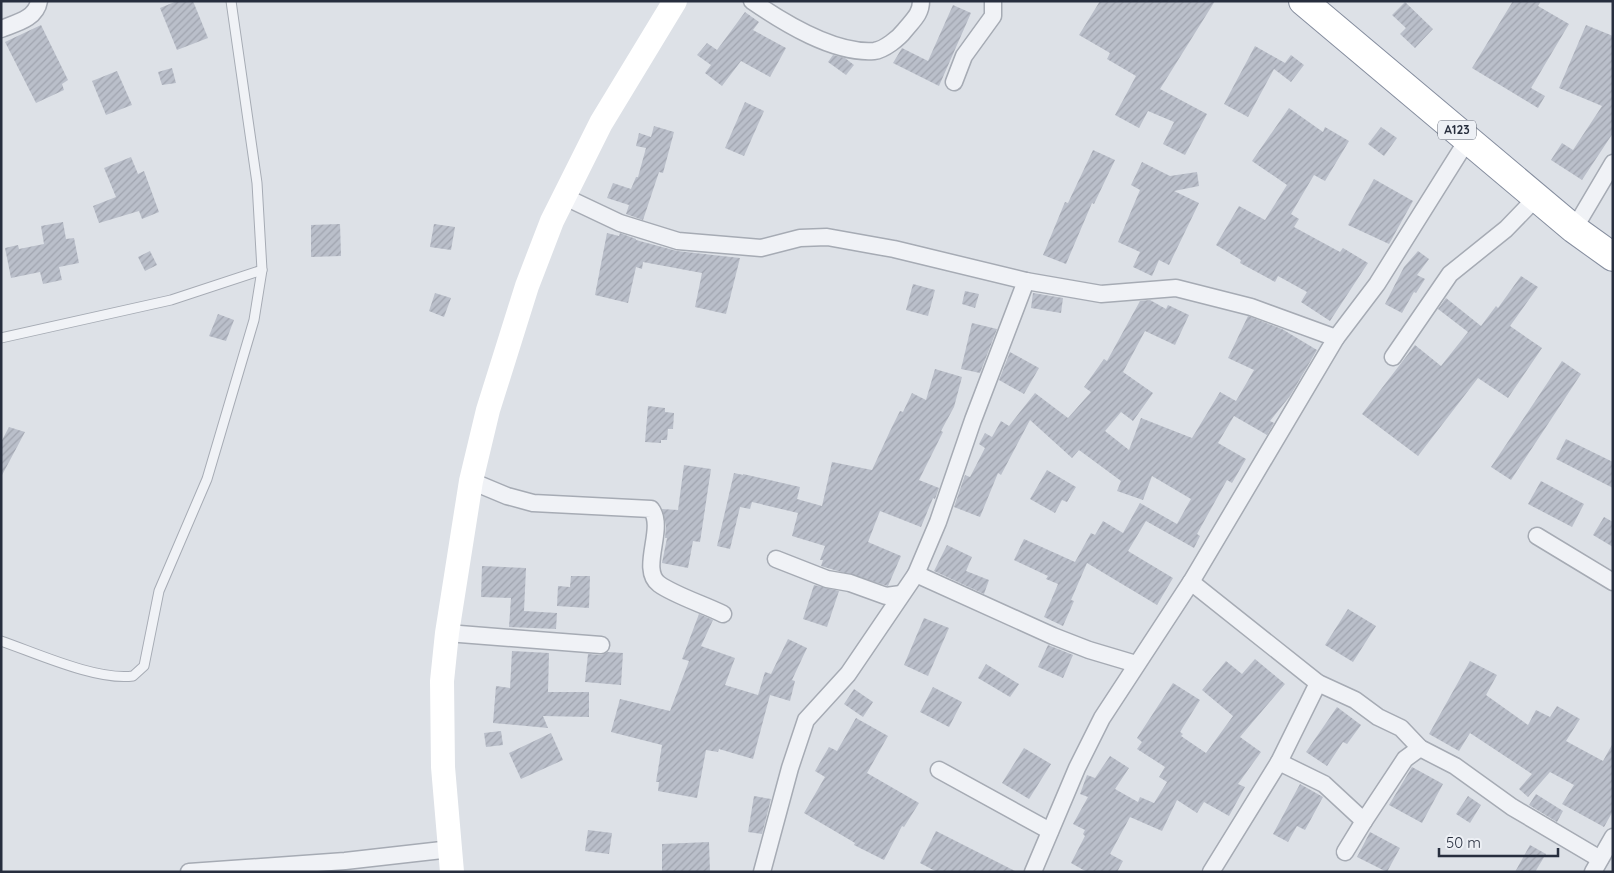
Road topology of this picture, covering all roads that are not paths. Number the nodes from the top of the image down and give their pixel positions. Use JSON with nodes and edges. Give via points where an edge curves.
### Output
{"nodes":[{"id":1,"x":39,"y":1,"type":"edge"},
{"id":2,"x":231,"y":1,"type":"edge"},
{"id":3,"x":675,"y":1,"type":"edge"},
{"id":4,"x":752,"y":1,"type":"edge"},
{"id":5,"x":921,"y":1,"type":"edge"},
{"id":6,"x":993,"y":1,"type":"edge"},
{"id":7,"x":1303,"y":1,"type":"edge"},
{"id":8,"x":1,"y":29,"type":"edge"},
{"id":9,"x":954,"y":82,"type":"dead end"},
{"id":10,"x":1468,"y":139,"type":"junction"},
{"id":11,"x":1613,"y":163,"type":"edge"},
{"id":12,"x":565,"y":197,"type":"junction"},
{"id":13,"x":1537,"y":197,"type":"junction"},
{"id":14,"x":1574,"y":229,"type":"junction"},
{"id":15,"x":1613,"y":257,"type":"edge"},
{"id":16,"x":262,"y":270,"type":"junction"},
{"id":17,"x":1026,"y":280,"type":"junction"},
{"id":18,"x":1,"y":338,"type":"edge"},
{"id":19,"x":1336,"y":338,"type":"junction"},
{"id":20,"x":1394,"y":357,"type":"dead end"},
{"id":21,"x":471,"y":481,"type":"junction"},
{"id":22,"x":1537,"y":536,"type":"dead end"},
{"id":23,"x":776,"y":558,"type":"dead end"},
{"id":24,"x":916,"y":574,"type":"junction"},
{"id":25,"x":1191,"y":582,"type":"junction"},
{"id":26,"x":1613,"y":582,"type":"edge"},
{"id":27,"x":901,"y":594,"type":"junction"},
{"id":28,"x":723,"y":614,"type":"dead end"},
{"id":29,"x":447,"y":633,"type":"junction"},
{"id":30,"x":1,"y":640,"type":"edge"},
{"id":31,"x":601,"y":645,"type":"dead end"},
{"id":32,"x":1136,"y":664,"type":"junction"},
{"id":33,"x":1318,"y":683,"type":"junction"},
{"id":34,"x":1420,"y":748,"type":"junction"},
{"id":35,"x":1279,"y":762,"type":"junction"},
{"id":36,"x":939,"y":770,"type":"dead end"},
{"id":37,"x":1364,"y":821,"type":"junction"},
{"id":38,"x":1050,"y":831,"type":"junction"},
{"id":39,"x":1613,"y":837,"type":"edge"},
{"id":40,"x":1345,"y":852,"type":"dead end"},
{"id":41,"x":452,"y":860,"type":"edge"},
{"id":42,"x":1597,"y":866,"type":"edge"},
{"id":43,"x":189,"y":872,"type":"edge"},
{"id":44,"x":762,"y":872,"type":"edge"},
{"id":45,"x":1033,"y":872,"type":"edge"},
{"id":46,"x":1211,"y":872,"type":"edge"}],
"edges":[{"from":1,"to":8,"type":"street","via":[[37,9],[27,19]]},
{"from":2,"to":16,"type":"lane","via":[[257,183]]},
{"from":3,"to":12,"type":"main road","via":[[601,122]]},
{"from":4,"to":5,"type":"street","via":[[811,36],[852,50],[876,51],[900,36],[921,11]]},
{"from":6,"to":9,"type":"street","via":[[992,16],[964,56]]},
{"from":7,"to":10,"type":"highway","number":"A123"},
{"from":10,"to":13,"type":"highway","number":"A123"},
{"from":10,"to":19,"type":"street","via":[[1377,284]]},
{"from":11,"to":14,"type":"street"},
{"from":12,"to":17,"type":"street","via":[[620,223],[678,241],[761,248],[800,238],[827,237]]},
{"from":12,"to":21,"type":"main road","via":[[552,221],[524,294],[488,410]]},
{"from":13,"to":14,"type":"highway","number":"A123"},
{"from":13,"to":20,"type":"street","via":[[1506,229],[1450,274]]},
{"from":14,"to":15,"type":"highway","number":"A123"},
{"from":16,"to":18,"type":"lane","via":[[171,300]]},
{"from":16,"to":30,"type":"lane","via":[[254,320],[239,375],[207,479],[159,591],[144,666],[133,676],[112,676]]},
{"from":17,"to":19,"type":"street","via":[[1101,294],[1176,288],[1251,307]]},
{"from":17,"to":24,"type":"street"},
{"from":19,"to":25,"type":"street"},
{"from":21,"to":28,"type":"street","via":[[533,503],[651,509],[656,522],[651,570],[657,583]]},
{"from":21,"to":29,"type":"main road"},
{"from":22,"to":26,"type":"street"},
{"from":23,"to":27,"type":"street","via":[[827,579],[850,583],[886,596]]},
{"from":24,"to":27,"type":"street"},
{"from":24,"to":32,"type":"street","via":[[1071,643]]},
{"from":25,"to":32,"type":"street"},
{"from":25,"to":33,"type":"street"},
{"from":27,"to":44,"type":"street","via":[[848,674],[806,720]]},
{"from":29,"to":31,"type":"street"},
{"from":29,"to":41,"type":"main road","via":[[442,681],[443,767]]},
{"from":32,"to":38,"type":"street","via":[[1102,718]]},
{"from":33,"to":34,"type":"street","via":[[1355,700],[1378,717],[1401,728]]},
{"from":33,"to":35,"type":"street"},
{"from":34,"to":37,"type":"street","via":[[1405,759]]},
{"from":34,"to":42,"type":"street","via":[[1455,766]]},
{"from":35,"to":37,"type":"street","via":[[1324,784]]},
{"from":35,"to":46,"type":"street"},
{"from":36,"to":38,"type":"street"},
{"from":37,"to":40,"type":"street"},
{"from":38,"to":45,"type":"street"},
{"from":39,"to":42,"type":"street"},
{"from":41,"to":43,"type":"street","via":[[345,861]]}]}
